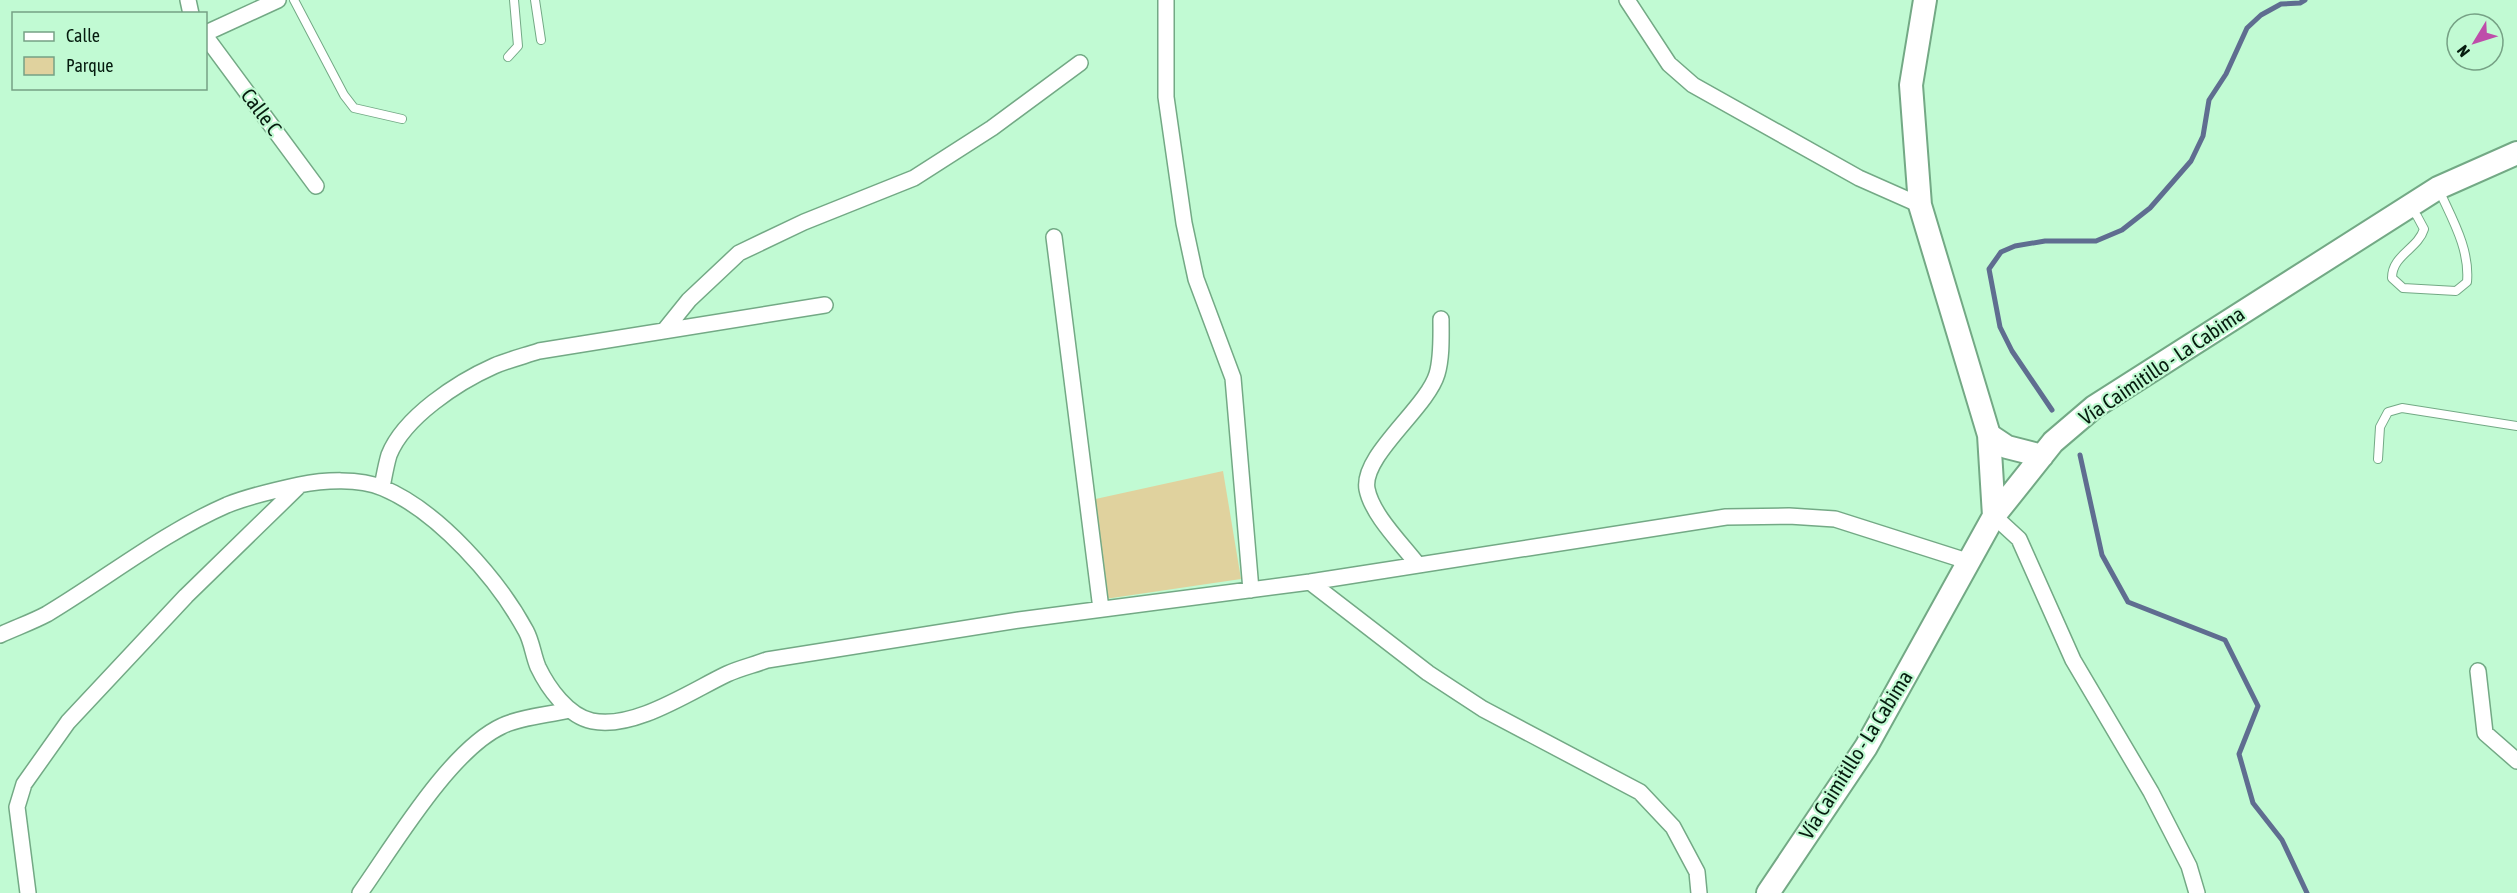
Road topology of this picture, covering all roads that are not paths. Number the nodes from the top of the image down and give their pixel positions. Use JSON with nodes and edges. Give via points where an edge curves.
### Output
{"nodes":[{"id":1,"x":278,"y":0,"type":"edge"},
{"id":2,"x":294,"y":0,"type":"edge"},
{"id":3,"x":514,"y":0,"type":"edge"},
{"id":4,"x":535,"y":0,"type":"edge"},
{"id":5,"x":1166,"y":0,"type":"edge"},
{"id":6,"x":1627,"y":0,"type":"edge"},
{"id":7,"x":1925,"y":0,"type":"edge"},
{"id":8,"x":207,"y":35,"type":"edge"},
{"id":9,"x":207,"y":36,"type":"edge"},
{"id":10,"x":540,"y":40,"type":"dead end"},
{"id":11,"x":508,"y":57,"type":"dead end"},
{"id":12,"x":1080,"y":63,"type":"dead end"},
{"id":13,"x":402,"y":119,"type":"dead end"},
{"id":14,"x":2517,"y":153,"type":"edge"},
{"id":15,"x":316,"y":186,"type":"dead end"},
{"id":16,"x":2438,"y":188,"type":"junction"},
{"id":17,"x":1920,"y":205,"type":"junction"},
{"id":18,"x":2408,"y":207,"type":"junction"},
{"id":19,"x":1054,"y":237,"type":"dead end"},
{"id":20,"x":825,"y":305,"type":"dead end"},
{"id":21,"x":1441,"y":319,"type":"dead end"},
{"id":22,"x":664,"y":331,"type":"junction"},
{"id":23,"x":2517,"y":426,"type":"edge"},
{"id":24,"x":1989,"y":435,"type":"junction"},
{"id":25,"x":2047,"y":449,"type":"junction"},
{"id":26,"x":2378,"y":459,"type":"dead end"},
{"id":27,"x":301,"y":485,"type":"junction"},
{"id":28,"x":382,"y":487,"type":"junction"},
{"id":29,"x":1994,"y":516,"type":"junction"},
{"id":30,"x":1970,"y":562,"type":"junction"},
{"id":31,"x":1418,"y":565,"type":"junction"},
{"id":32,"x":1310,"y":582,"type":"junction"},
{"id":33,"x":1251,"y":590,"type":"junction"},
{"id":34,"x":1101,"y":609,"type":"junction"},
{"id":35,"x":0,"y":635,"type":"edge"},
{"id":36,"x":2478,"y":671,"type":"dead end"},
{"id":37,"x":569,"y":710,"type":"junction"},
{"id":38,"x":2517,"y":761,"type":"edge"},
{"id":39,"x":27,"y":893,"type":"edge"},
{"id":40,"x":360,"y":893,"type":"edge"},
{"id":41,"x":1699,"y":893,"type":"edge"},
{"id":42,"x":1768,"y":893,"type":"edge"},
{"id":43,"x":2197,"y":893,"type":"edge"}],
"edges":[{"from":1,"to":8,"type":"street"},
{"from":2,"to":13,"type":"lane","via":[[354,108]]},
{"from":3,"to":11,"type":"lane","via":[[518,46]]},
{"from":4,"to":10,"type":"lane"},
{"from":5,"to":33,"type":"street","via":[[1166,98],[1182,212],[1196,279],[1233,378]]},
{"from":6,"to":17,"type":"street","via":[[1669,64],[1693,85],[1859,178]]},
{"from":7,"to":17,"type":"street","via":[[1911,85]]},
{"from":9,"to":15,"type":"street","name":"Calle C"},
{"from":12,"to":22,"type":"street","via":[[992,128],[914,178],[804,222],[740,253],[689,300]]},
{"from":14,"to":16,"type":"street","name":"Vía Caimitillo - La Cabima"},
{"from":16,"to":18,"type":"street","name":"Vía Caimitillo - La Cabima"},
{"from":16,"to":18,"type":"lane","via":[[2459,234],[2468,266],[2467,282],[2456,291],[2403,288],[2392,278],[2399,259],[2420,240],[2424,229]]},
{"from":17,"to":24,"type":"street"},
{"from":18,"to":25,"type":"street","name":"Vía Caimitillo - La Cabima","via":[[2094,407]]},
{"from":19,"to":34,"type":"street"},
{"from":20,"to":22,"type":"street"},
{"from":21,"to":31,"type":"street","via":[[1437,374],[1368,472],[1367,489],[1375,509]]},
{"from":22,"to":28,"type":"street","via":[[539,351],[495,366],[422,411],[397,441]]},
{"from":23,"to":26,"type":"lane","via":[[2402,408],[2388,412],[2380,427]]},
{"from":24,"to":25,"type":"street","via":[[2021,453]]},
{"from":24,"to":29,"type":"street"},
{"from":25,"to":29,"type":"street","name":"Vía Caimitillo - La Cabima"},
{"from":27,"to":28,"type":"street","via":[[352,481]]},
{"from":27,"to":35,"type":"street","via":[[229,504],[179,529],[45,615]]},
{"from":27,"to":39,"type":"street","via":[[186,596],[68,722],[24,784],[17,807]]},
{"from":28,"to":37,"type":"street","via":[[414,505],[469,551],[502,590],[527,633],[538,667]]},
{"from":29,"to":30,"type":"street","name":"Vía Caimitillo - La Cabima"},
{"from":29,"to":43,"type":"street","via":[[2019,539],[2073,660],[2151,792],[2189,866]]},
{"from":30,"to":31,"type":"street","via":[[1834,519],[1790,516],[1726,517]]},
{"from":30,"to":42,"type":"street","name":"Vía Caimitillo - La Cabima","via":[[1866,747]]},
{"from":31,"to":32,"type":"street"},
{"from":32,"to":33,"type":"street"},
{"from":32,"to":41,"type":"street","via":[[1428,673],[1483,709],[1640,792],[1672,827],[1697,872]]},
{"from":33,"to":34,"type":"street"},
{"from":34,"to":37,"type":"street","via":[[767,660],[730,673],[673,702],[612,722],[592,721]]},
{"from":36,"to":38,"type":"street","via":[[2485,733]]},
{"from":37,"to":40,"type":"street","via":[[503,725],[471,746],[443,777]]}]}
